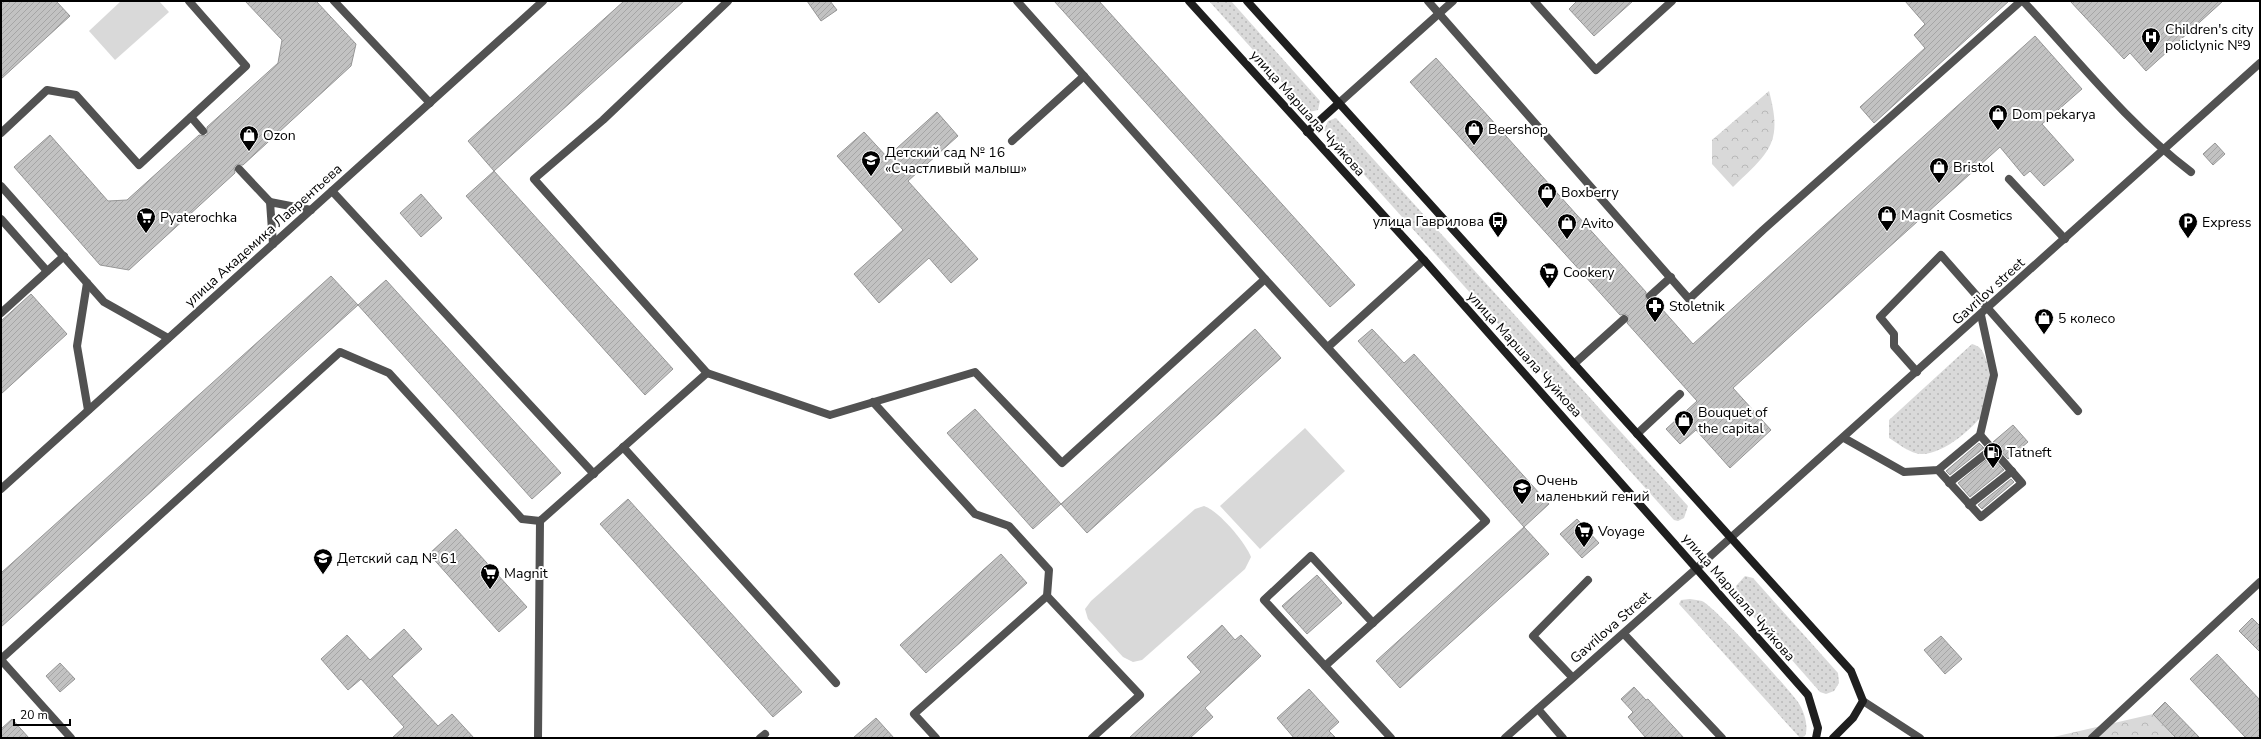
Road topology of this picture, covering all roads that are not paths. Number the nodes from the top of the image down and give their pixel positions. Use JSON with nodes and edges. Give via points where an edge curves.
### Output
{"nodes":[{"id":1,"x":189,"y":1,"type":"edge"},
{"id":2,"x":334,"y":1,"type":"edge"},
{"id":3,"x":543,"y":1,"type":"edge"},
{"id":4,"x":728,"y":1,"type":"edge"},
{"id":5,"x":1017,"y":1,"type":"edge"},
{"id":6,"x":1189,"y":1,"type":"edge"},
{"id":7,"x":1247,"y":1,"type":"edge"},
{"id":8,"x":1428,"y":1,"type":"edge"},
{"id":9,"x":1453,"y":1,"type":"edge"},
{"id":10,"x":1534,"y":1,"type":"edge"},
{"id":11,"x":1672,"y":1,"type":"edge"},
{"id":12,"x":2022,"y":1,"type":"edge"},
{"id":13,"x":1439,"y":13,"type":"junction"},
{"id":14,"x":2260,"y":63,"type":"edge"},
{"id":15,"x":1084,"y":76,"type":"junction"},
{"id":16,"x":430,"y":103,"type":"junction"},
{"id":17,"x":1339,"y":103,"type":"junction"},
{"id":18,"x":191,"y":117,"type":"junction"},
{"id":19,"x":203,"y":131,"type":"dead end"},
{"id":20,"x":1307,"y":132,"type":"junction"},
{"id":21,"x":1,"y":133,"type":"edge"},
{"id":22,"x":1012,"y":141,"type":"dead end"},
{"id":23,"x":2163,"y":151,"type":"junction"},
{"id":24,"x":239,"y":169,"type":"dead end"},
{"id":25,"x":2191,"y":172,"type":"dead end"},
{"id":26,"x":2009,"y":179,"type":"dead end"},
{"id":27,"x":1,"y":186,"type":"edge"},
{"id":28,"x":332,"y":191,"type":"junction"},
{"id":29,"x":270,"y":202,"type":"junction"},
{"id":30,"x":311,"y":210,"type":"junction"},
{"id":31,"x":1,"y":219,"type":"edge"},
{"id":32,"x":2065,"y":239,"type":"junction"},
{"id":33,"x":273,"y":244,"type":"junction"},
{"id":34,"x":64,"y":256,"type":"junction"},
{"id":35,"x":1424,"y":260,"type":"junction"},
{"id":36,"x":47,"y":271,"type":"junction"},
{"id":37,"x":1671,"y":277,"type":"junction"},
{"id":38,"x":1265,"y":279,"type":"junction"},
{"id":39,"x":87,"y":283,"type":"junction"},
{"id":40,"x":1650,"y":296,"type":"dead end"},
{"id":41,"x":1987,"y":309,"type":"junction"},
{"id":42,"x":1,"y":313,"type":"edge"},
{"id":43,"x":1981,"y":315,"type":"junction"},
{"id":44,"x":1624,"y":319,"type":"dead end"},
{"id":45,"x":168,"y":338,"type":"junction"},
{"id":46,"x":1328,"y":348,"type":"junction"},
{"id":47,"x":1574,"y":364,"type":"junction"},
{"id":48,"x":1917,"y":372,"type":"junction"},
{"id":49,"x":706,"y":374,"type":"junction"},
{"id":50,"x":1680,"y":394,"type":"dead end"},
{"id":51,"x":873,"y":402,"type":"junction"},
{"id":52,"x":88,"y":410,"type":"junction"},
{"id":53,"x":2078,"y":411,"type":"dead end"},
{"id":54,"x":1637,"y":434,"type":"junction"},
{"id":55,"x":1980,"y":435,"type":"junction"},
{"id":56,"x":1844,"y":438,"type":"junction"},
{"id":57,"x":624,"y":447,"type":"junction"},
{"id":58,"x":1992,"y":449,"type":"junction"},
{"id":59,"x":1938,"y":470,"type":"junction"},
{"id":60,"x":2012,"y":471,"type":"junction"},
{"id":61,"x":594,"y":474,"type":"junction"},
{"id":62,"x":1949,"y":483,"type":"junction"},
{"id":63,"x":1,"y":489,"type":"edge"},
{"id":64,"x":1969,"y":505,"type":"junction"},
{"id":65,"x":540,"y":521,"type":"junction"},
{"id":66,"x":1733,"y":538,"type":"junction"},
{"id":67,"x":1697,"y":568,"type":"junction"},
{"id":68,"x":1588,"y":580,"type":"dead end"},
{"id":69,"x":2260,"y":582,"type":"edge"},
{"id":70,"x":1047,"y":596,"type":"junction"},
{"id":71,"x":1373,"y":623,"type":"junction"},
{"id":72,"x":1624,"y":634,"type":"junction"},
{"id":73,"x":1,"y":659,"type":"edge"},
{"id":74,"x":1325,"y":666,"type":"junction"},
{"id":75,"x":1572,"y":677,"type":"junction"},
{"id":76,"x":836,"y":683,"type":"dead end"},
{"id":77,"x":1862,"y":701,"type":"junction"},
{"id":78,"x":1538,"y":709,"type":"junction"},
{"id":79,"x":71,"y":738,"type":"edge"},
{"id":80,"x":538,"y":738,"type":"edge"},
{"id":81,"x":936,"y":738,"type":"edge"},
{"id":82,"x":1092,"y":738,"type":"edge"},
{"id":83,"x":1391,"y":738,"type":"edge"},
{"id":84,"x":1505,"y":738,"type":"edge"},
{"id":85,"x":1563,"y":738,"type":"edge"},
{"id":86,"x":1722,"y":738,"type":"edge"},
{"id":87,"x":1816,"y":738,"type":"edge"},
{"id":88,"x":1833,"y":738,"type":"edge"},
{"id":89,"x":1920,"y":738,"type":"edge"},
{"id":90,"x":2092,"y":738,"type":"edge"}],
"edges":[{"from":1,"to":18,"type":"street","via":[[246,66]]},
{"from":2,"to":16,"type":"street"},
{"from":3,"to":16,"type":"street","name":"улица Академика Лаврентьева"},
{"from":4,"to":49,"type":"street","via":[[603,120],[534,179]]},
{"from":5,"to":15,"type":"street"},
{"from":6,"to":20,"type":"main road","name":"улица Маршала Чуйкова"},
{"from":7,"to":17,"type":"main road","name":"улица Маршала Чуйкова"},
{"from":8,"to":13,"type":"street"},
{"from":9,"to":13,"type":"street"},
{"from":10,"to":11,"type":"street","via":[[1596,70]]},
{"from":12,"to":23,"type":"street"},
{"from":12,"to":37,"type":"street","via":[[1763,230],[1689,299]]},
{"from":13,"to":17,"type":"street"},
{"from":13,"to":37,"type":"street"},
{"from":14,"to":23,"type":"street","name":"Gavrilov street"},
{"from":15,"to":22,"type":"street"},
{"from":15,"to":38,"type":"street"},
{"from":16,"to":28,"type":"street","name":"улица Академика Лаврентьева"},
{"from":17,"to":20,"type":"main road"},
{"from":17,"to":47,"type":"main road","name":"улица Маршала Чуйкова"},
{"from":18,"to":19,"type":"street"},
{"from":18,"to":21,"type":"street","via":[[139,165],[76,95],[47,90]]},
{"from":20,"to":35,"type":"main road","name":"улица Маршала Чуйкова"},
{"from":23,"to":25,"type":"street"},
{"from":23,"to":32,"type":"street","name":"Gavrilov street"},
{"from":24,"to":29,"type":"street"},
{"from":26,"to":32,"type":"street"},
{"from":27,"to":34,"type":"street"},
{"from":28,"to":30,"type":"street","name":"улица Академика Лаврентьева"},
{"from":28,"to":61,"type":"street"},
{"from":29,"to":30,"type":"street"},
{"from":29,"to":33,"type":"street"},
{"from":30,"to":33,"type":"street","name":"улица Академика Лаврентьева"},
{"from":31,"to":36,"type":"street"},
{"from":32,"to":41,"type":"street","name":"Gavrilov street"},
{"from":33,"to":45,"type":"street","name":"улица Академика Лаврентьева"},
{"from":34,"to":36,"type":"street"},
{"from":34,"to":39,"type":"street"},
{"from":35,"to":46,"type":"street"},
{"from":35,"to":67,"type":"main road","name":"улица Маршала Чуйкова"},
{"from":36,"to":42,"type":"street"},
{"from":37,"to":40,"type":"street"},
{"from":38,"to":46,"type":"street"},
{"from":38,"to":51,"type":"street","via":[[1062,463],[975,372]]},
{"from":39,"to":45,"type":"street","via":[[104,302]]},
{"from":39,"to":52,"type":"street","via":[[77,346]]},
{"from":41,"to":43,"type":"street","name":"Gavrilov street"},
{"from":41,"to":48,"type":"street","via":[[1941,255],[1880,317],[1894,334],[1894,346]]},
{"from":41,"to":53,"type":"street"},
{"from":43,"to":48,"type":"street","name":"Gavrilov street"},
{"from":43,"to":55,"type":"street","via":[[1994,375]]},
{"from":44,"to":47,"type":"street"},
{"from":45,"to":52,"type":"street","name":"улица Академика Лаврентьева"},
{"from":46,"to":71,"type":"street","via":[[1486,521]]},
{"from":47,"to":54,"type":"main road","name":"улица Маршала Чуйкова"},
{"from":48,"to":56,"type":"street","name":"Gavrilov street"},
{"from":49,"to":51,"type":"street","via":[[830,415]]},
{"from":49,"to":57,"type":"street"},
{"from":50,"to":54,"type":"street"},
{"from":51,"to":70,"type":"street","via":[[975,514],[1008,526],[1049,570]]},
{"from":52,"to":63,"type":"street","name":"улица Академика Лаврентьева"},
{"from":54,"to":66,"type":"main road","name":"улица Маршала Чуйкова"},
{"from":55,"to":58,"type":"street"},
{"from":55,"to":59,"type":"street"},
{"from":56,"to":59,"type":"street","via":[[1904,472]]},
{"from":56,"to":66,"type":"street","name":"Gavrilov street"},
{"from":57,"to":61,"type":"street"},
{"from":57,"to":76,"type":"street"},
{"from":58,"to":60,"type":"street"},
{"from":58,"to":62,"type":"street"},
{"from":59,"to":62,"type":"street"},
{"from":60,"to":64,"type":"street"},
{"from":60,"to":64,"type":"street","via":[[2022,483],[1981,517]]},
{"from":61,"to":65,"type":"street"},
{"from":62,"to":64,"type":"street"},
{"from":65,"to":73,"type":"street","via":[[522,519],[389,373],[340,352]]},
{"from":65,"to":80,"type":"street"},
{"from":66,"to":67,"type":"street","name":"Gavrilova Street"},
{"from":66,"to":77,"type":"main road","name":"улица Маршала Чуйкова","via":[[1851,671]]},
{"from":67,"to":72,"type":"street","name":"Gavrilova Street"},
{"from":67,"to":87,"type":"main road","name":"улица Маршала Чуйкова","via":[[1808,695],[1818,728]]},
{"from":68,"to":75,"type":"street","via":[[1533,636]]},
{"from":69,"to":90,"type":"street"},
{"from":70,"to":81,"type":"street","via":[[914,714]]},
{"from":70,"to":82,"type":"street","via":[[1140,695]]},
{"from":71,"to":74,"type":"street"},
{"from":71,"to":74,"type":"street","via":[[1311,556],[1264,600]]},
{"from":72,"to":75,"type":"street","name":"Gavrilova Street"},
{"from":72,"to":86,"type":"street"},
{"from":73,"to":79,"type":"street"},
{"from":74,"to":83,"type":"street"},
{"from":75,"to":78,"type":"street","name":"Gavrilova Street"},
{"from":77,"to":88,"type":"main road","via":[[1853,718]]},
{"from":77,"to":89,"type":"street"},
{"from":78,"to":84,"type":"street","name":"Gavrilova Street"},
{"from":78,"to":85,"type":"street"}]}
